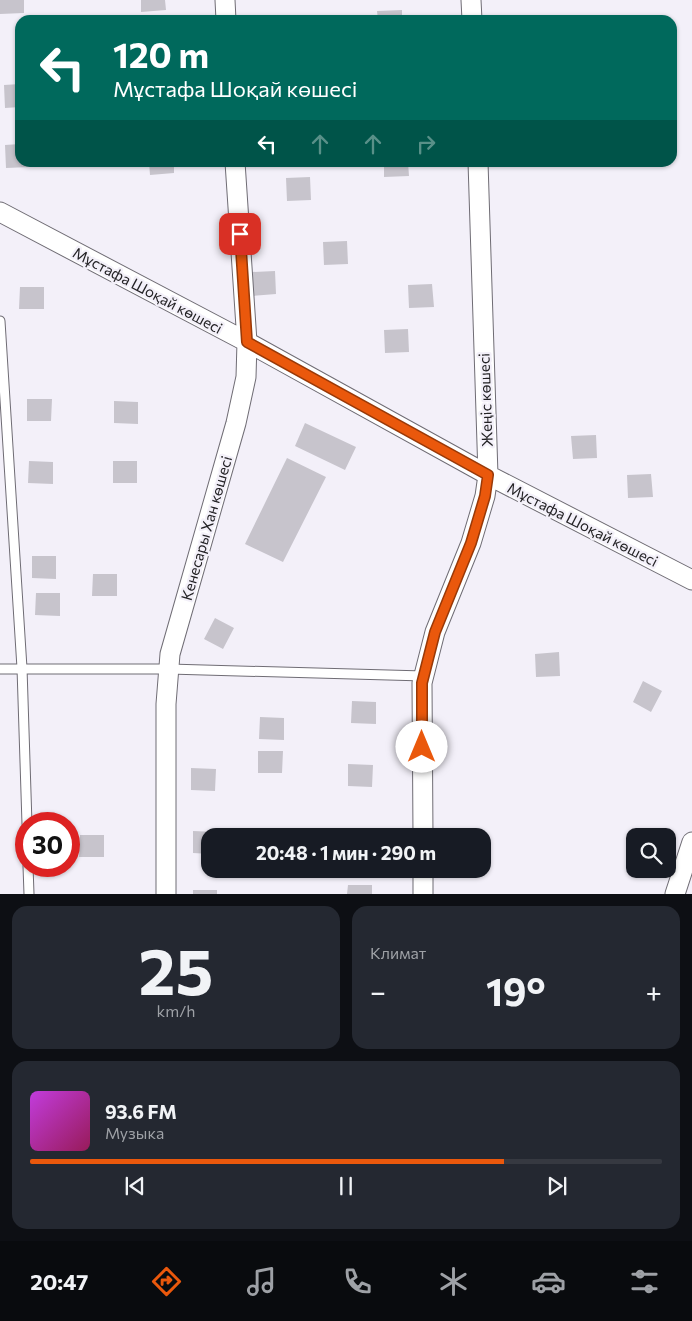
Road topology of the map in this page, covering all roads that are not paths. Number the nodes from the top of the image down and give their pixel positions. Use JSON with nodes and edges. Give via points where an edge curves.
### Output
{"nodes":[{"id":1,"x":225,"y":0,"type":"edge"},
{"id":2,"x":471,"y":0,"type":"edge"},
{"id":3,"x":226,"y":15,"type":"edge"},
{"id":4,"x":472,"y":15,"type":"edge"},
{"id":5,"x":235,"y":167,"type":"edge"},
{"id":6,"x":478,"y":167,"type":"edge"},
{"id":7,"x":0,"y":212,"type":"edge"},
{"id":8,"x":0,"y":322,"type":"edge"},
{"id":9,"x":247,"y":342,"type":"junction"},
{"id":10,"x":488,"y":475,"type":"junction"},
{"id":11,"x":692,"y":580,"type":"edge"},
{"id":12,"x":22,"y":668,"type":"junction"},
{"id":13,"x":0,"y":669,"type":"edge"},
{"id":14,"x":169,"y":670,"type":"junction"},
{"id":15,"x":424,"y":676,"type":"junction"},
{"id":16,"x":27,"y":812,"type":"edge"},
{"id":17,"x":423,"y":828,"type":"edge"},
{"id":18,"x":692,"y":842,"type":"edge"},
{"id":19,"x":28,"y":877,"type":"edge"},
{"id":20,"x":423,"y":878,"type":"edge"},
{"id":21,"x":29,"y":894,"type":"edge"},
{"id":22,"x":166,"y":894,"type":"edge"},
{"id":23,"x":423,"y":894,"type":"edge"},
{"id":24,"x":675,"y":894,"type":"edge"}],
"edges":[{"from":1,"to":3,"type":"street"},
{"from":2,"to":4,"type":"street"},
{"from":5,"to":9,"type":"street","name":"Кенесары Хан көшесі"},
{"from":6,"to":10,"type":"street","name":"Жеңіс көшесі"},
{"from":7,"to":9,"type":"street","name":"Мұстафа Шоқай көшесі"},
{"from":8,"to":12,"type":"lane"},
{"from":9,"to":10,"type":"street","name":"Мұстафа Шоқай көшесі"},
{"from":9,"to":14,"type":"street","name":"Кенесары Хан көшесі","via":[[246,377],[236,423],[170,654]]},
{"from":10,"to":11,"type":"street","name":"Мұстафа Шоқай көшесі"},
{"from":10,"to":15,"type":"street","name":"Жеңіс көшесі","via":[[471,543],[435,632]]},
{"from":12,"to":13,"type":"lane"},
{"from":12,"to":14,"type":"lane"},
{"from":12,"to":16,"type":"lane"},
{"from":14,"to":15,"type":"lane"},
{"from":14,"to":22,"type":"street","name":"Кенесары Хан көшесі","via":[[166,704]]},
{"from":15,"to":17,"type":"street","name":"Жеңіс көшесі"},
{"from":18,"to":24,"type":"street"},
{"from":19,"to":21,"type":"lane"},
{"from":20,"to":23,"type":"street"}]}
